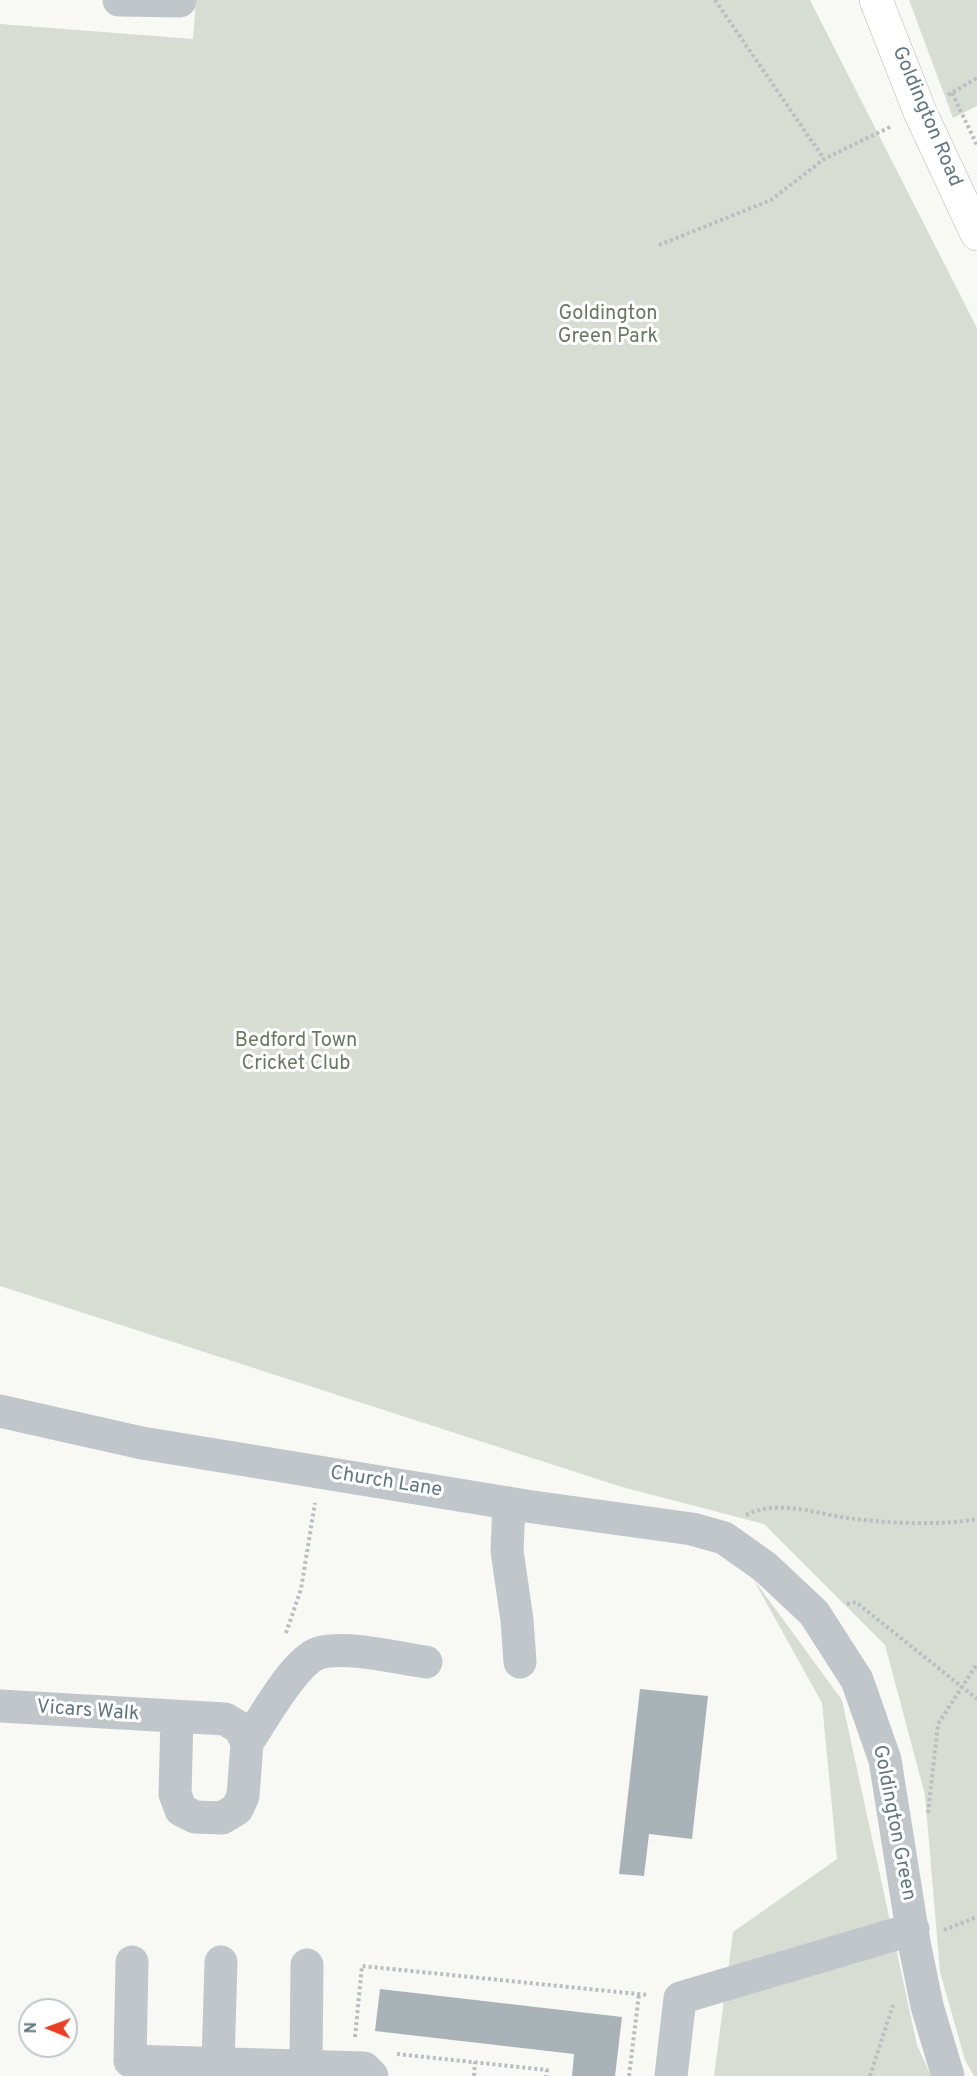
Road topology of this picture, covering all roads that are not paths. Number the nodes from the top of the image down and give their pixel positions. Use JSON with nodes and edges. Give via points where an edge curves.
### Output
{"nodes":[{"id":1,"x":119,"y":0,"type":"edge"},
{"id":2,"x":876,"y":0,"type":"edge"},
{"id":3,"x":180,"y":1,"type":"edge"},
{"id":4,"x":977,"y":234,"type":"edge"},
{"id":5,"x":0,"y":1411,"type":"edge"},
{"id":6,"x":509,"y":1503,"type":"junction"},
{"id":7,"x":765,"y":1567,"type":"joint"},
{"id":8,"x":426,"y":1662,"type":"dead end"},
{"id":9,"x":520,"y":1662,"type":"dead end"},
{"id":10,"x":0,"y":1706,"type":"edge"},
{"id":11,"x":177,"y":1718,"type":"junction"},
{"id":12,"x":247,"y":1743,"type":"junction"},
{"id":13,"x":913,"y":1929,"type":"junction"},
{"id":14,"x":132,"y":1962,"type":"dead end"},
{"id":15,"x":221,"y":1962,"type":"dead end"},
{"id":16,"x":307,"y":1965,"type":"dead end"},
{"id":17,"x":218,"y":2064,"type":"junction"},
{"id":18,"x":306,"y":2066,"type":"junction"},
{"id":19,"x":363,"y":2070,"type":"edge"},
{"id":20,"x":671,"y":2076,"type":"edge"},
{"id":21,"x":948,"y":2076,"type":"edge"}],
"edges":[{"from":1,"to":3,"type":"street"},
{"from":2,"to":4,"type":"main road","name":"Goldington Road","via":[[920,112]]},
{"from":5,"to":6,"type":"street","name":"Church Lane","via":[[142,1443]]},
{"from":6,"to":7,"type":"street","name":"Church Lane","via":[[693,1529],[724,1538]]},
{"from":6,"to":9,"type":"street","via":[[507,1551]]},
{"from":7,"to":13,"type":"street","name":"Goldington Green","via":[[814,1613],[857,1680],[885,1760]]},
{"from":8,"to":12,"type":"street","via":[[346,1652],[318,1653],[298,1668]]},
{"from":10,"to":11,"type":"street","name":"Vicars Walk"},
{"from":11,"to":12,"type":"street","name":"Vicars Walk","via":[[225,1719],[240,1728]]},
{"from":11,"to":12,"type":"street","via":[[175,1794],[181,1810],[195,1817],[222,1818],[237,1809],[243,1796]]},
{"from":13,"to":20,"type":"street","via":[[680,1998]]},
{"from":13,"to":21,"type":"street","name":"Goldington Green","via":[[927,2006]]},
{"from":14,"to":17,"type":"street","via":[[130,2061]]},
{"from":15,"to":17,"type":"street"},
{"from":16,"to":18,"type":"street"},
{"from":17,"to":18,"type":"street"},
{"from":18,"to":19,"type":"street"}]}
